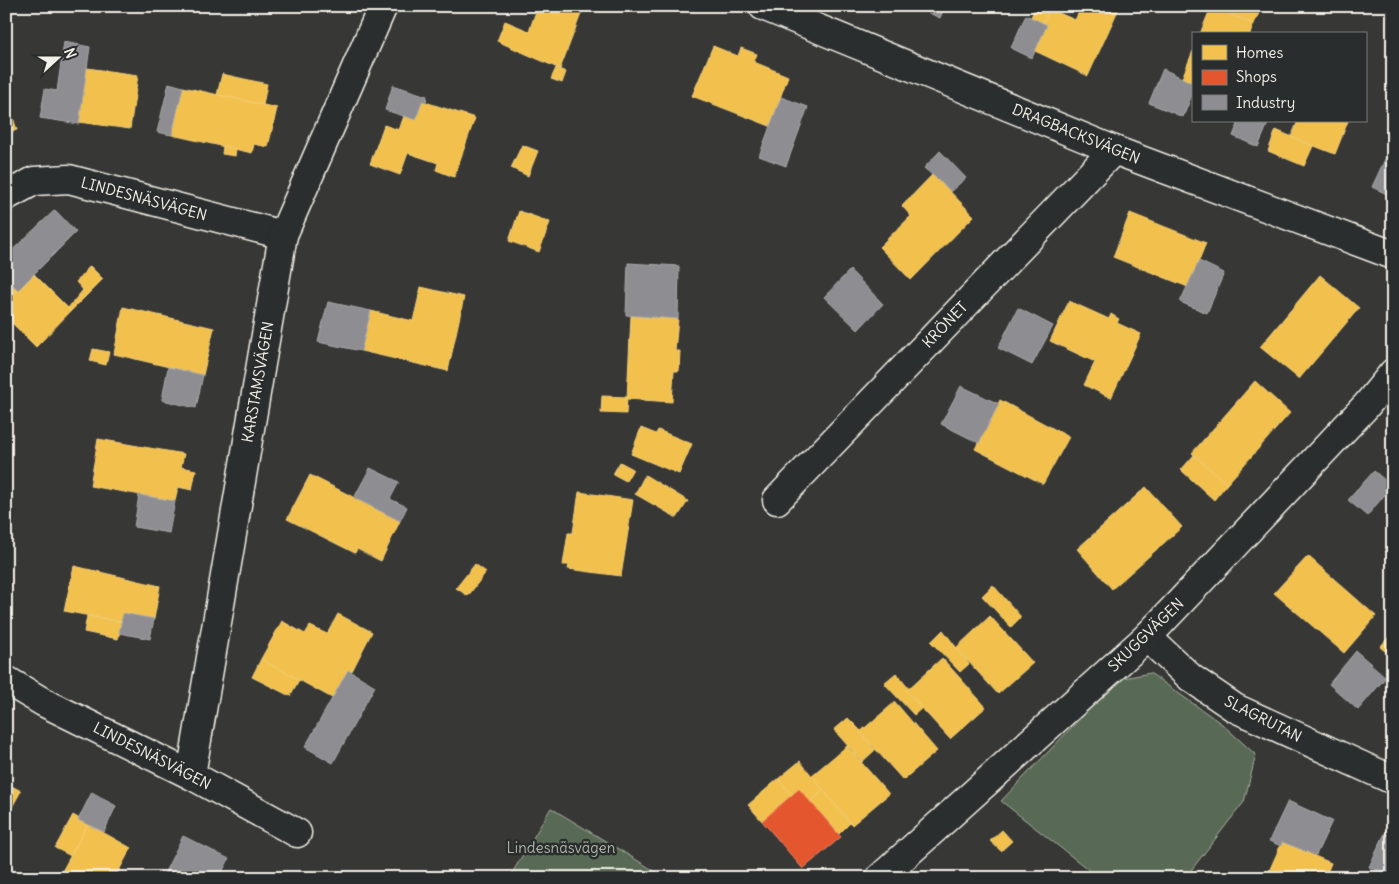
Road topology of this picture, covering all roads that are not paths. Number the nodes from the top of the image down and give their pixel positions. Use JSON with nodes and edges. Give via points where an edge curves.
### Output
{"nodes":[{"id":1,"x":383,"y":6,"type":"edge"},
{"id":2,"x":763,"y":6,"type":"edge"},
{"id":3,"x":1114,"y":150,"type":"junction"},
{"id":4,"x":6,"y":196,"type":"edge"},
{"id":5,"x":283,"y":235,"type":"junction"},
{"id":6,"x":1393,"y":255,"type":"edge"},
{"id":7,"x":1393,"y":373,"type":"edge"},
{"id":8,"x":777,"y":500,"type":"dead end"},
{"id":9,"x":1147,"y":637,"type":"junction"},
{"id":10,"x":6,"y":680,"type":"edge"},
{"id":11,"x":191,"y":775,"type":"junction"},
{"id":12,"x":1393,"y":780,"type":"edge"},
{"id":13,"x":297,"y":833,"type":"dead end"},
{"id":14,"x":880,"y":878,"type":"edge"}],
"edges":[{"from":1,"to":5,"type":"street","name":"KARSTAMSVÄGEN"},
{"from":2,"to":3,"type":"street","name":"DRAGBACKSVÄGEN"},
{"from":3,"to":6,"type":"street","name":"DRAGBACKSVÄGEN"},
{"from":3,"to":8,"type":"street","name":"KRÖNET"},
{"from":4,"to":5,"type":"street","name":"LINDESNÄSVÄGEN","via":[[34,181],[70,180]]},
{"from":5,"to":11,"type":"street","name":"KARSTAMSVÄGEN"},
{"from":7,"to":9,"type":"street","name":"SKUGGVÄGEN","via":[[1366,406]]},
{"from":9,"to":12,"type":"street","name":"SLAGRUTAN","via":[[1191,678],[1235,708]]},
{"from":9,"to":14,"type":"street","name":"SKUGGVÄGEN"},
{"from":10,"to":11,"type":"street","name":"LINDESNÄSVÄGEN","via":[[43,702]]},
{"from":11,"to":13,"type":"street","name":"LINDESNÄSVÄGEN"}]}
